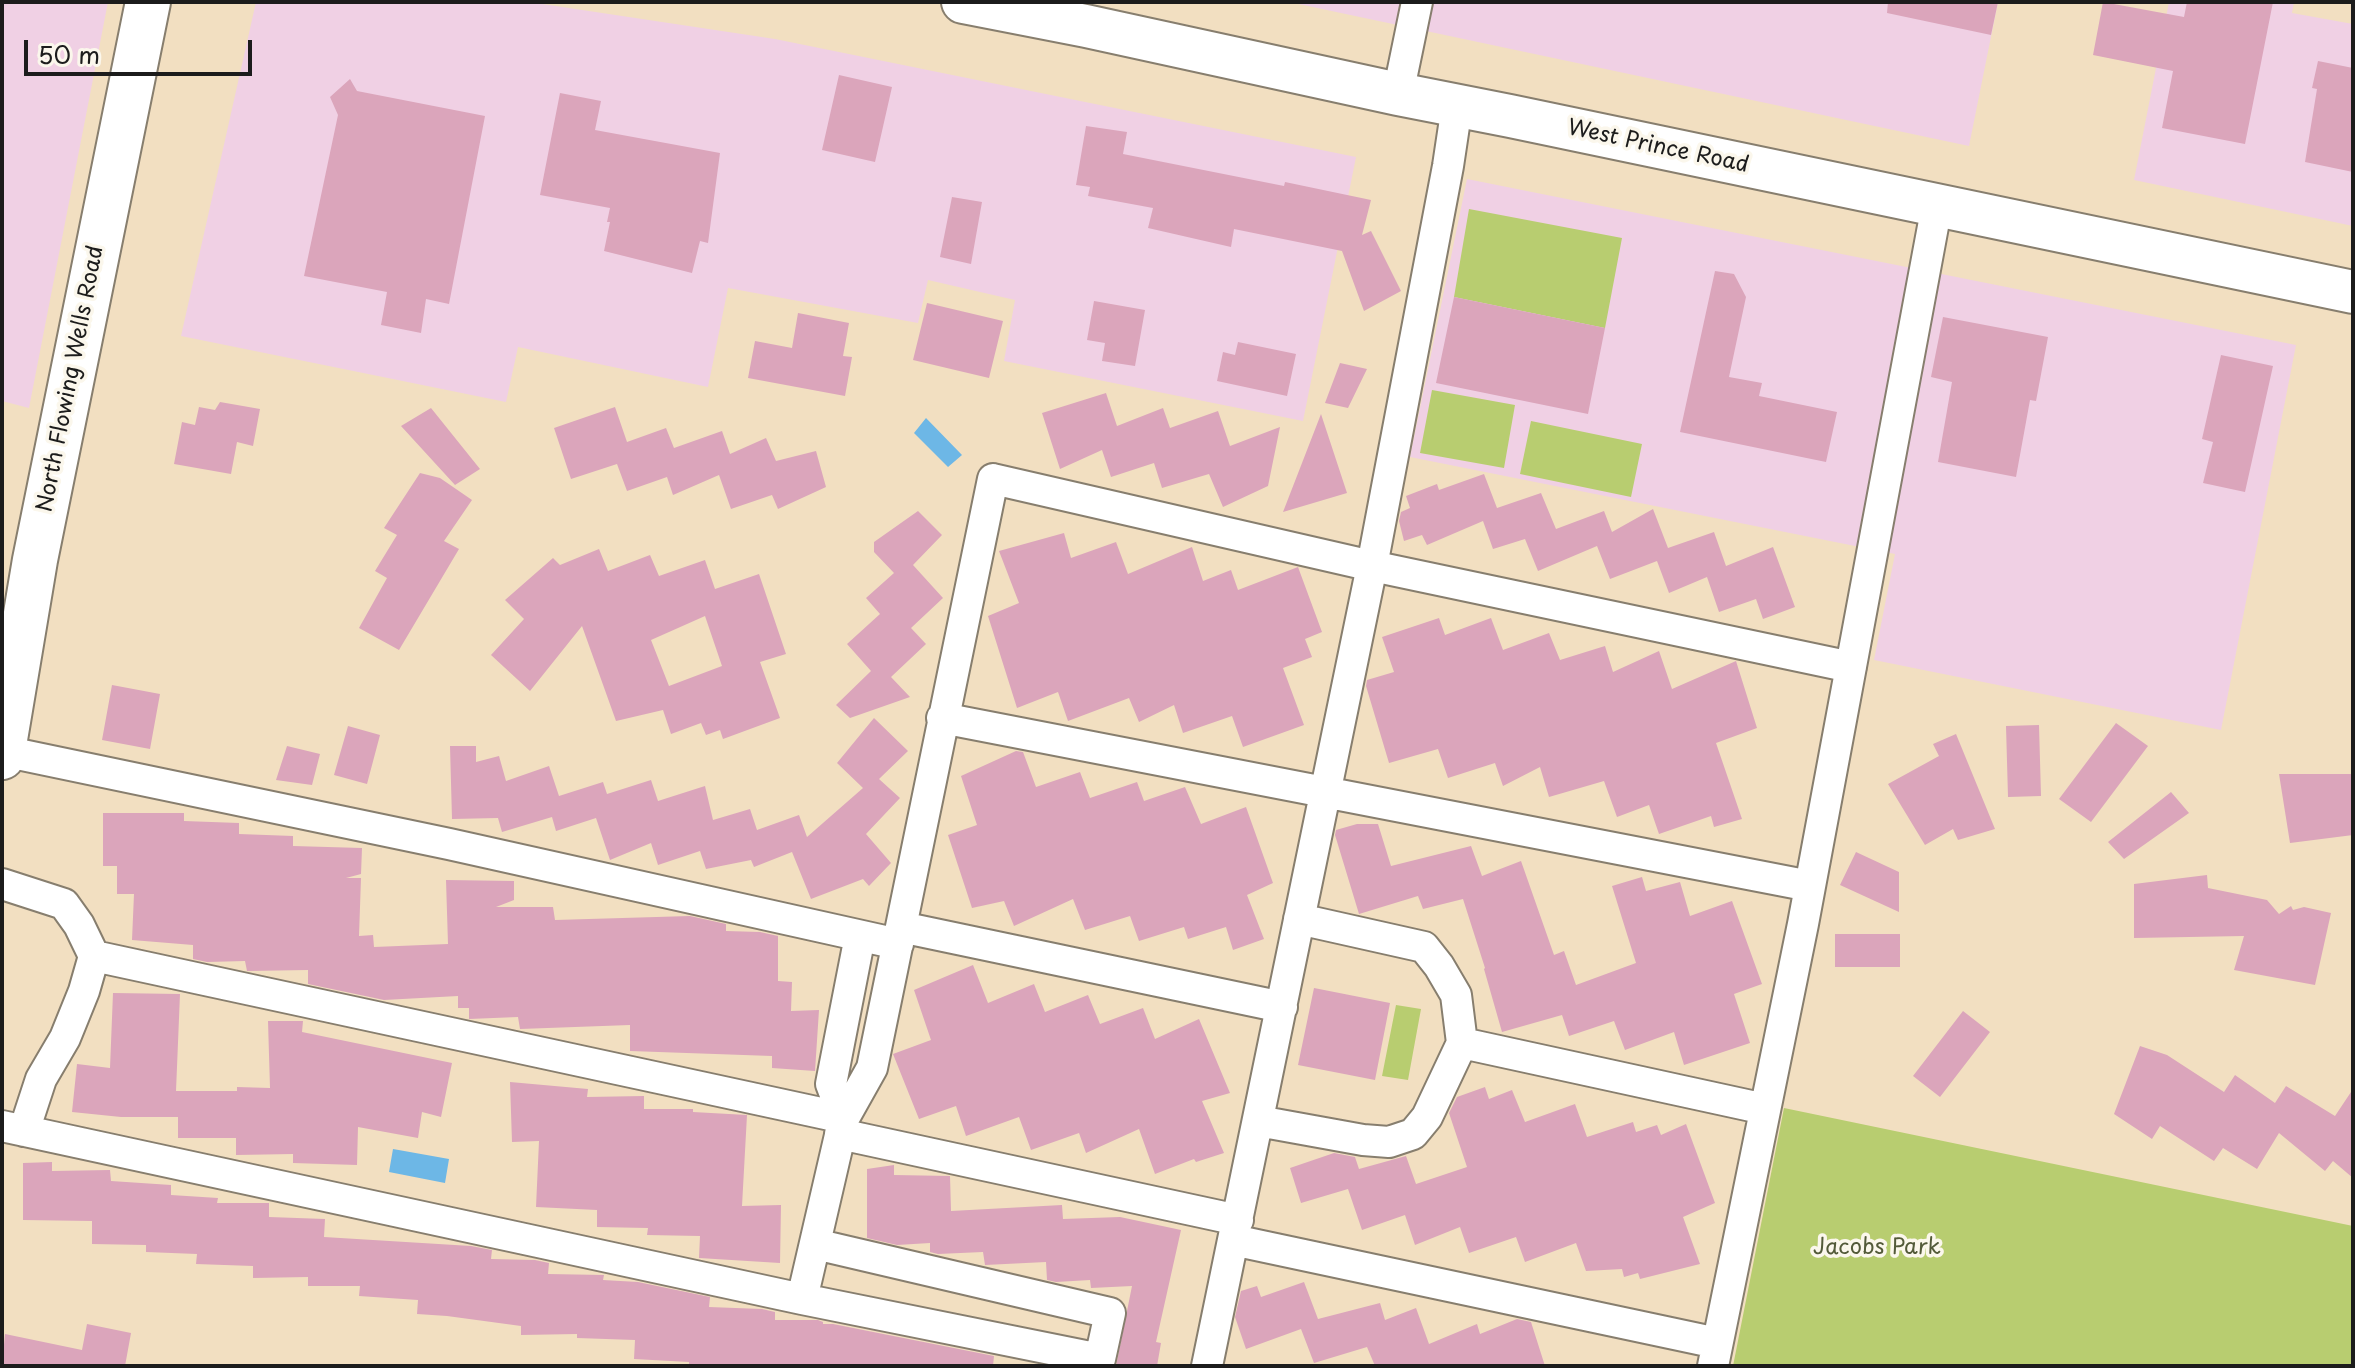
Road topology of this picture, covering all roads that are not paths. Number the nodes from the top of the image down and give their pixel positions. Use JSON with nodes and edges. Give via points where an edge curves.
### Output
{"nodes":[{"id":1,"x":148,"y":2,"type":"edge"},
{"id":2,"x":963,"y":2,"type":"edge"},
{"id":3,"x":1417,"y":2,"type":"edge"},
{"id":4,"x":1398,"y":94,"type":"junction"},
{"id":5,"x":1457,"y":106,"type":"junction"},
{"id":6,"x":1937,"y":205,"type":"junction"},
{"id":7,"x":2353,"y":292,"type":"edge"},
{"id":8,"x":1372,"y":566,"type":"junction"},
{"id":9,"x":1851,"y":667,"type":"junction"},
{"id":10,"x":942,"y":718,"type":"junction"},
{"id":11,"x":3,"y":751,"type":"edge"},
{"id":12,"x":2,"y":757,"type":"edge"},
{"id":13,"x":1325,"y":793,"type":"junction"},
{"id":14,"x":2,"y":884,"type":"edge"},
{"id":15,"x":1810,"y":886,"type":"junction"},
{"id":16,"x":1299,"y":919,"type":"junction"},
{"id":17,"x":860,"y":936,"type":"junction"},
{"id":18,"x":899,"y":936,"type":"junction"},
{"id":19,"x":94,"y":956,"type":"junction"},
{"id":20,"x":1282,"y":1007,"type":"junction"},
{"id":21,"x":1462,"y":1043,"type":"junction"},
{"id":22,"x":1765,"y":1109,"type":"junction"},
{"id":23,"x":1258,"y":1121,"type":"junction"},
{"id":24,"x":842,"y":1126,"type":"junction"},
{"id":25,"x":13,"y":1128,"type":"edge"},
{"id":26,"x":1235,"y":1230,"type":"junction"},
{"id":27,"x":815,"y":1244,"type":"junction"},
{"id":28,"x":802,"y":1299,"type":"junction"},
{"id":29,"x":1715,"y":1355,"type":"edge"},
{"id":30,"x":1207,"y":1366,"type":"edge"}],
"edges":[{"from":1,"to":11,"type":"main road","name":"North Flowing Wells Road","via":[[35,560]]},
{"from":2,"to":4,"type":"main road","name":"West Prince Road"},
{"from":3,"to":4,"type":"street"},
{"from":4,"to":5,"type":"main road","name":"West Prince Road"},
{"from":5,"to":6,"type":"main road","name":"West Prince Road"},
{"from":5,"to":8,"type":"street"},
{"from":6,"to":7,"type":"main road","name":"West Prince Road"},
{"from":6,"to":9,"type":"street"},
{"from":8,"to":9,"type":"street"},
{"from":8,"to":10,"type":"street","via":[[993,479]]},
{"from":8,"to":13,"type":"street"},
{"from":9,"to":15,"type":"street"},
{"from":10,"to":13,"type":"street"},
{"from":10,"to":18,"type":"street"},
{"from":11,"to":12,"type":"main road","name":"North Flowing Wells Road"},
{"from":11,"to":17,"type":"street"},
{"from":13,"to":15,"type":"street"},
{"from":13,"to":16,"type":"street"},
{"from":14,"to":19,"type":"street","via":[[64,904]]},
{"from":15,"to":22,"type":"street"},
{"from":16,"to":20,"type":"street"},
{"from":16,"to":21,"type":"street","via":[[1424,947],[1456,995]]},
{"from":17,"to":18,"type":"street"},
{"from":17,"to":24,"type":"street","via":[[831,1084]]},
{"from":18,"to":20,"type":"street"},
{"from":18,"to":24,"type":"street","via":[[872,1068]]},
{"from":19,"to":24,"type":"street"},
{"from":19,"to":25,"type":"street","via":[[65,1038]]},
{"from":20,"to":23,"type":"street"},
{"from":21,"to":22,"type":"street"},
{"from":21,"to":23,"type":"street","via":[[1427,1117],[1413,1134],[1389,1142],[1363,1140]]},
{"from":22,"to":29,"type":"street"},
{"from":23,"to":26,"type":"street"},
{"from":24,"to":26,"type":"street"},
{"from":24,"to":27,"type":"street"},
{"from":25,"to":28,"type":"street"},
{"from":26,"to":29,"type":"street"},
{"from":26,"to":30,"type":"street"},
{"from":27,"to":28,"type":"street"},
{"from":27,"to":28,"type":"street","via":[[1110,1313],[1100,1359]]}]}
